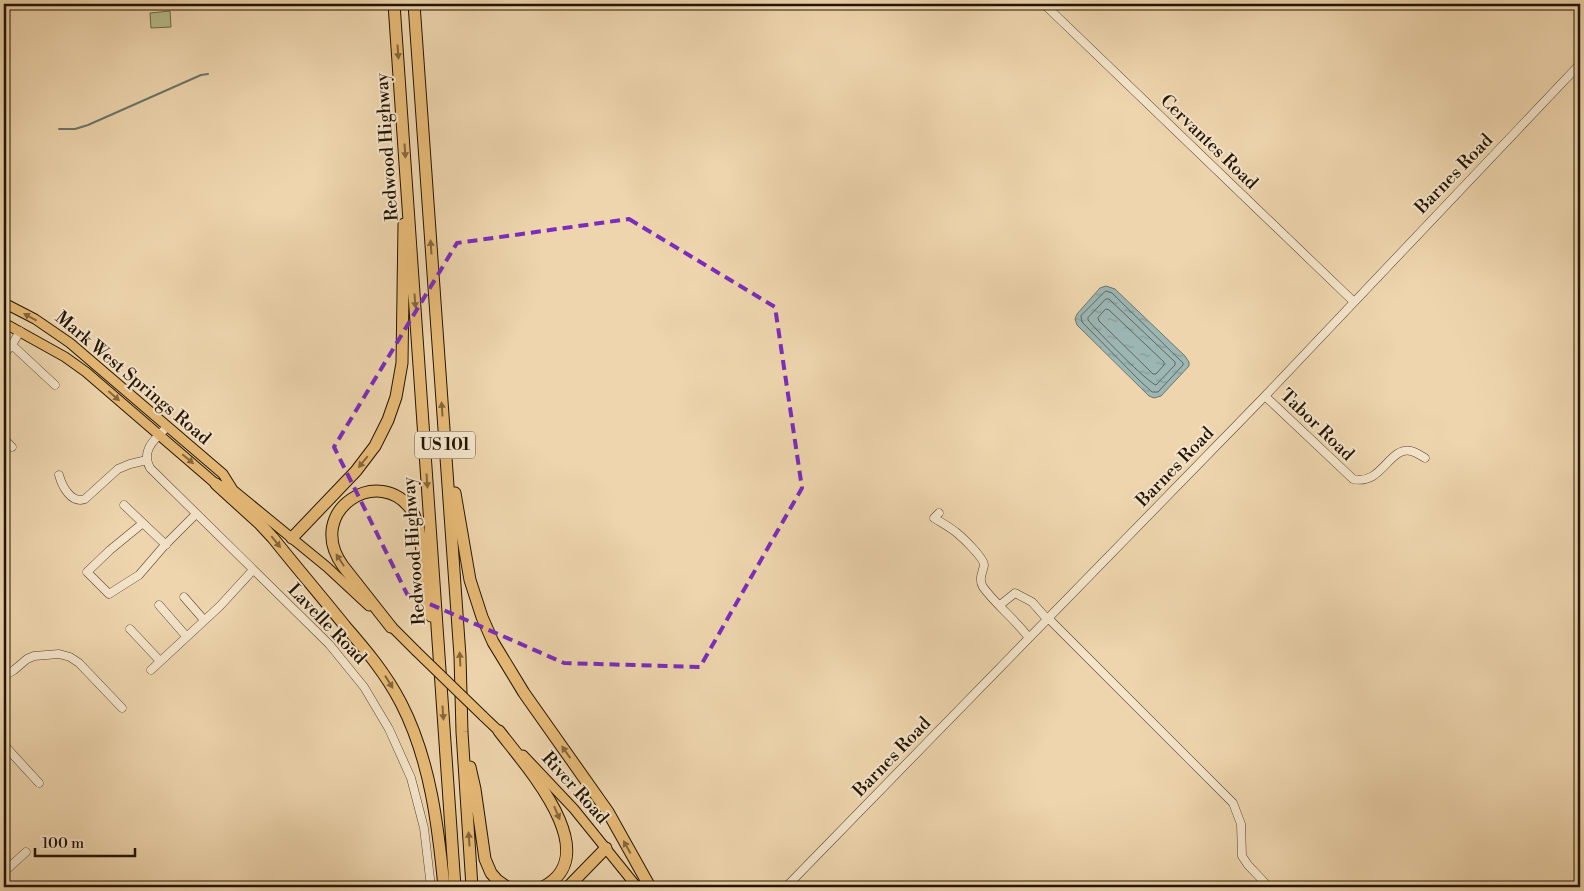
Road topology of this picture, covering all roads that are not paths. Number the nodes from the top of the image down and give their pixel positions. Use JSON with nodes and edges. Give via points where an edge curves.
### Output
{"nodes":[{"id":1,"x":394,"y":4,"type":"edge"},
{"id":2,"x":414,"y":4,"type":"edge"},
{"id":3,"x":1044,"y":4,"type":"edge"},
{"id":4,"x":1580,"y":64,"type":"edge"},
{"id":5,"x":407,"y":183,"type":"junction"},
{"id":6,"x":1354,"y":302,"type":"junction"},
{"id":7,"x":4,"y":303,"type":"edge"},
{"id":8,"x":4,"y":323,"type":"edge"},
{"id":9,"x":20,"y":331,"type":"junction"},
{"id":10,"x":12,"y":345,"type":"junction"},
{"id":11,"x":4,"y":354,"type":"edge"},
{"id":12,"x":55,"y":385,"type":"dead end"},
{"id":13,"x":1265,"y":396,"type":"junction"},
{"id":14,"x":167,"y":427,"type":"junction"},
{"id":15,"x":444,"y":428,"type":"junction"},
{"id":16,"x":159,"y":435,"type":"junction"},
{"id":17,"x":4,"y":439,"type":"edge"},
{"id":18,"x":12,"y":447,"type":"dead end"},
{"id":19,"x":1425,"y":458,"type":"dead end"},
{"id":20,"x":147,"y":460,"type":"junction"},
{"id":21,"x":59,"y":475,"type":"dead end"},
{"id":22,"x":216,"y":484,"type":"junction"},
{"id":23,"x":233,"y":490,"type":"junction"},
{"id":24,"x":124,"y":505,"type":"dead end"},
{"id":25,"x":939,"y":512,"type":"dead end"},
{"id":26,"x":196,"y":514,"type":"junction"},
{"id":27,"x":143,"y":523,"type":"junction"},
{"id":28,"x":292,"y":538,"type":"junction"},
{"id":29,"x":166,"y":544,"type":"junction"},
{"id":30,"x":253,"y":570,"type":"junction"},
{"id":31,"x":184,"y":597,"type":"dead end"},
{"id":32,"x":159,"y":605,"type":"dead end"},
{"id":33,"x":1000,"y":606,"type":"junction"},
{"id":34,"x":1048,"y":619,"type":"junction"},
{"id":35,"x":204,"y":620,"type":"junction"},
{"id":36,"x":391,"y":627,"type":"junction"},
{"id":37,"x":130,"y":629,"type":"dead end"},
{"id":38,"x":186,"y":636,"type":"junction"},
{"id":39,"x":437,"y":637,"type":"junction"},
{"id":40,"x":1029,"y":638,"type":"junction"},
{"id":41,"x":160,"y":661,"type":"junction"},
{"id":42,"x":151,"y":670,"type":"dead end"},
{"id":43,"x":4,"y":676,"type":"edge"},
{"id":44,"x":122,"y":708,"type":"dead end"},
{"id":45,"x":483,"y":716,"type":"joint"},
{"id":46,"x":499,"y":731,"type":"junction"},
{"id":47,"x":462,"y":732,"type":"junction"},
{"id":48,"x":4,"y":745,"type":"edge"},
{"id":49,"x":39,"y":783,"type":"dead end"},
{"id":50,"x":606,"y":848,"type":"junction"},
{"id":51,"x":26,"y":852,"type":"dead end"},
{"id":52,"x":4,"y":872,"type":"edge"},
{"id":53,"x":431,"y":887,"type":"edge"},
{"id":54,"x":444,"y":887,"type":"edge"},
{"id":55,"x":455,"y":887,"type":"edge"},
{"id":56,"x":472,"y":887,"type":"edge"},
{"id":57,"x":507,"y":887,"type":"edge"},
{"id":58,"x":543,"y":887,"type":"edge"},
{"id":59,"x":568,"y":887,"type":"edge"},
{"id":60,"x":637,"y":887,"type":"edge"},
{"id":61,"x":650,"y":887,"type":"edge"},
{"id":62,"x":786,"y":887,"type":"edge"},
{"id":63,"x":1269,"y":887,"type":"edge"}],
"edges":[{"from":1,"to":5,"type":"highway","name":"Redwood Highway","number":"US 101","one_way":true},
{"from":15,"to":2,"type":"highway","number":"US 101","one_way":true},
{"from":3,"to":6,"type":"street","name":"Cervantes Road"},
{"from":4,"to":6,"type":"street","name":"Barnes Road"},
{"from":5,"to":28,"type":"highway","one_way":true,"via":[[402,363],[396,397],[371,453]]},
{"from":5,"to":39,"type":"highway","name":"Redwood Highway","number":"US 101","one_way":true},
{"from":6,"to":13,"type":"street","name":"Barnes Road"},
{"from":14,"to":7,"type":"main road","name":"Mark West Springs Road","one_way":true,"via":[[70,343]]},
{"from":8,"to":9,"type":"main road","name":"Mark West Springs Road"},
{"from":9,"to":10,"type":"street"},
{"from":9,"to":16,"type":"main road","name":"Mark West Springs Road","one_way":true,"via":[[76,364]]},
{"from":10,"to":11,"type":"street"},
{"from":10,"to":12,"type":"street"},
{"from":13,"to":19,"type":"street","name":"Tabor Road","via":[[1352,479],[1371,477],[1404,451]]},
{"from":13,"to":34,"type":"street","name":"Barnes Road"},
{"from":14,"to":16,"type":"street"},
{"from":14,"to":23,"type":"main road","name":"Mark West Springs Road","via":[[223,474]]},
{"from":47,"to":15,"type":"highway","number":"US 101","one_way":true},
{"from":61,"to":15,"type":"highway","one_way":true,"via":[[608,812],[524,693],[490,636],[470,580]]},
{"from":16,"to":20,"type":"street","via":[[148,448]]},
{"from":16,"to":22,"type":"main road","name":"Mark West Springs Road","one_way":true},
{"from":17,"to":18,"type":"street"},
{"from":20,"to":21,"type":"street","via":[[118,469],[81,500],[64,488]]},
{"from":20,"to":26,"type":"street","name":"Lavelle Road","via":[[153,472]]},
{"from":22,"to":23,"type":"main road","name":"Mark West Springs Road"},
{"from":22,"to":54,"type":"highway","one_way":true,"via":[[273,538],[363,647],[395,692],[410,723],[426,771]]},
{"from":23,"to":28,"type":"main road","name":"Mark West Springs Road"},
{"from":24,"to":27,"type":"street"},
{"from":25,"to":33,"type":"street","via":[[934,518],[957,532],[982,558],[981,584]]},
{"from":26,"to":29,"type":"street"},
{"from":26,"to":30,"type":"street","name":"Lavelle Road"},
{"from":27,"to":29,"type":"street"},
{"from":27,"to":29,"type":"street","via":[[87,572],[109,594],[140,575]]},
{"from":28,"to":36,"type":"main road","name":"Mark West Springs Road"},
{"from":30,"to":35,"type":"street"},
{"from":30,"to":53,"type":"street","name":"Lavelle Road","via":[[329,644],[381,714],[397,744],[415,792],[424,828]]},
{"from":31,"to":35,"type":"street"},
{"from":32,"to":38,"type":"street"},
{"from":33,"to":34,"type":"street","via":[[1015,593],[1032,602]]},
{"from":33,"to":40,"type":"street"},
{"from":34,"to":40,"type":"street","name":"Barnes Road"},
{"from":34,"to":63,"type":"street","via":[[1234,803],[1241,824],[1242,856]]},
{"from":35,"to":38,"type":"street"},
{"from":36,"to":39,"type":"highway","one_way":true,"via":[[332,546],[332,526],[339,511],[349,500],[366,492],[391,494],[413,512],[420,538],[426,600]]},
{"from":36,"to":45,"type":"main road","name":"Mark West Springs Road","bridge":true},
{"from":37,"to":41,"type":"street"},
{"from":38,"to":41,"type":"street"},
{"from":39,"to":55,"type":"highway","name":"Redwood Highway","number":"US 101","one_way":true},
{"from":40,"to":62,"type":"street","name":"Barnes Road"},
{"from":41,"to":42,"type":"street"},
{"from":43,"to":44,"type":"street","via":[[34,656],[59,654],[79,663]]},
{"from":45,"to":46,"type":"main road","name":"River Road"},
{"from":46,"to":50,"type":"main road","name":"River Road","via":[[557,790]]},
{"from":46,"to":58,"type":"highway","one_way":true,"via":[[540,784],[560,822],[566,845],[564,864],[555,879]]},
{"from":56,"to":47,"type":"highway","number":"US 101","one_way":true},
{"from":47,"to":57,"type":"highway","via":[[475,789],[485,858],[491,873]]},
{"from":48,"to":49,"type":"street"},
{"from":50,"to":59,"type":"highway"},
{"from":50,"to":60,"type":"main road","name":"River Road"},
{"from":51,"to":52,"type":"street"}]}
